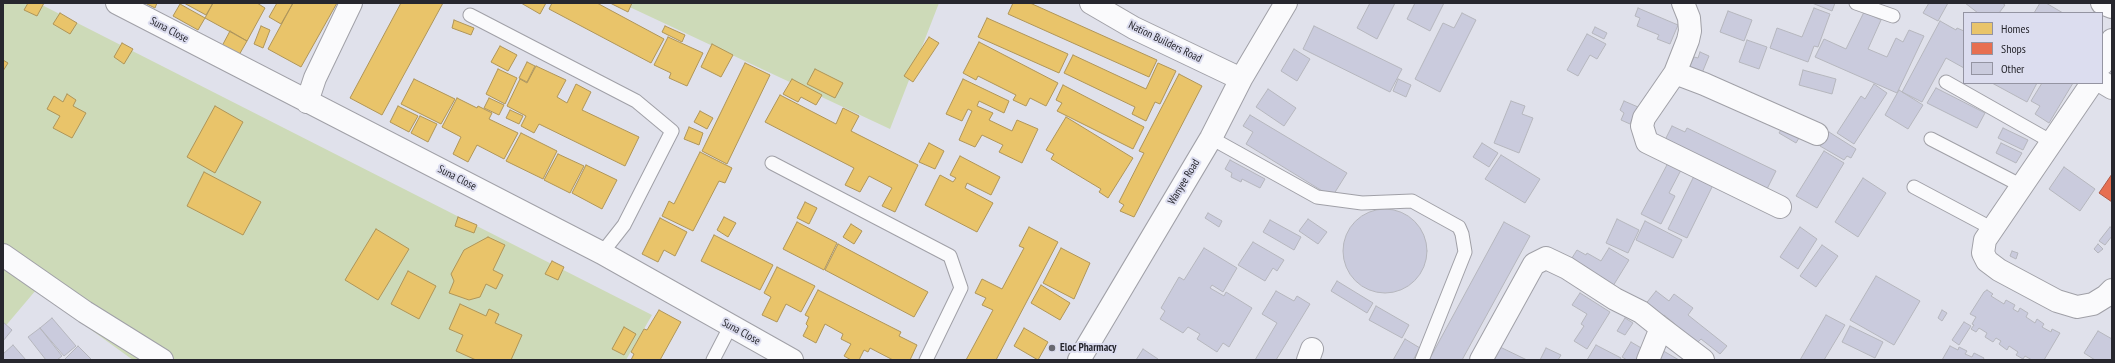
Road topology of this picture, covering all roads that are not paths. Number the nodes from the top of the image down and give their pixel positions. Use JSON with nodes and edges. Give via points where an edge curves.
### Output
{"nodes":[{"id":1,"x":117,"y":3,"type":"edge"},
{"id":2,"x":351,"y":3,"type":"edge"},
{"id":3,"x":1091,"y":3,"type":"edge"},
{"id":4,"x":1286,"y":3,"type":"edge"},
{"id":5,"x":1683,"y":3,"type":"edge"},
{"id":6,"x":1856,"y":3,"type":"edge"},
{"id":7,"x":2102,"y":3,"type":"edge"},
{"id":8,"x":2112,"y":7,"type":"edge"},
{"id":9,"x":470,"y":15,"type":"dead end"},
{"id":10,"x":1893,"y":16,"type":"dead end"},
{"id":11,"x":2112,"y":40,"type":"edge"},
{"id":12,"x":2103,"y":62,"type":"edge"},
{"id":13,"x":1675,"y":73,"type":"junction"},
{"id":14,"x":1241,"y":78,"type":"junction"},
{"id":15,"x":1946,"y":82,"type":"dead end"},
{"id":16,"x":2103,"y":83,"type":"edge"},
{"id":17,"x":2091,"y":84,"type":"edge"},
{"id":18,"x":2112,"y":88,"type":"edge"},
{"id":19,"x":307,"y":102,"type":"junction"},
{"id":20,"x":1817,"y":134,"type":"dead end"},
{"id":21,"x":1211,"y":138,"type":"junction"},
{"id":22,"x":1931,"y":139,"type":"dead end"},
{"id":23,"x":2052,"y":142,"type":"junction"},
{"id":24,"x":772,"y":163,"type":"dead end"},
{"id":25,"x":2022,"y":186,"type":"junction"},
{"id":26,"x":1914,"y":187,"type":"dead end"},
{"id":27,"x":1780,"y":207,"type":"dead end"},
{"id":28,"x":1993,"y":229,"type":"junction"},
{"id":29,"x":602,"y":252,"type":"junction"},
{"id":30,"x":3,"y":255,"type":"edge"},
{"id":31,"x":2112,"y":290,"type":"edge"},
{"id":32,"x":730,"y":327,"type":"junction"},
{"id":33,"x":1661,"y":328,"type":"junction"},
{"id":34,"x":162,"y":360,"type":"edge"},
{"id":35,"x":713,"y":360,"type":"edge"},
{"id":36,"x":792,"y":360,"type":"edge"},
{"id":37,"x":926,"y":360,"type":"edge"},
{"id":38,"x":1079,"y":360,"type":"edge"},
{"id":39,"x":1422,"y":360,"type":"edge"},
{"id":40,"x":1481,"y":360,"type":"edge"},
{"id":41,"x":1648,"y":360,"type":"edge"},
{"id":42,"x":1703,"y":360,"type":"edge"}],
"edges":[{"from":1,"to":19,"type":"street","name":"Suna Close"},
{"from":2,"to":19,"type":"street","via":[[315,78]]},
{"from":3,"to":14,"type":"street","name":"Nation Builders Road","via":[[1134,28]]},
{"from":4,"to":14,"type":"street","name":"Wanyee Road"},
{"from":5,"to":13,"type":"street","via":[[1690,31]]},
{"from":6,"to":10,"type":"lane"},
{"from":7,"to":8,"type":"street"},
{"from":9,"to":29,"type":"lane","via":[[636,101],[672,131],[624,224]]},
{"from":11,"to":12,"type":"street"},
{"from":13,"to":20,"type":"street"},
{"from":13,"to":27,"type":"street","via":[[1644,118],[1642,126],[1647,142]]},
{"from":14,"to":21,"type":"street","name":"Wanyee Road"},
{"from":15,"to":23,"type":"lane"},
{"from":16,"to":18,"type":"street"},
{"from":17,"to":23,"type":"street"},
{"from":19,"to":29,"type":"street","name":"Suna Close"},
{"from":21,"to":38,"type":"street","name":"Wanyee Road"},
{"from":21,"to":39,"type":"lane","via":[[1317,197],[1362,203],[1412,201],[1459,228],[1465,252]]},
{"from":22,"to":25,"type":"lane"},
{"from":23,"to":25,"type":"street"},
{"from":24,"to":37,"type":"lane","via":[[950,256],[961,288]]},
{"from":25,"to":28,"type":"street"},
{"from":26,"to":28,"type":"lane"},
{"from":28,"to":31,"type":"street","via":[[1985,240],[1983,253],[1987,261],[2057,301],[2078,307],[2092,304]]},
{"from":29,"to":32,"type":"street","name":"Suna Close"},
{"from":30,"to":34,"type":"street","via":[[85,312]]},
{"from":32,"to":35,"type":"lane"},
{"from":32,"to":36,"type":"street","name":"Suna Close"},
{"from":33,"to":40,"type":"street","via":[[1641,312],[1546,258],[1534,264]]},
{"from":33,"to":41,"type":"street"},
{"from":33,"to":42,"type":"street"}]}
